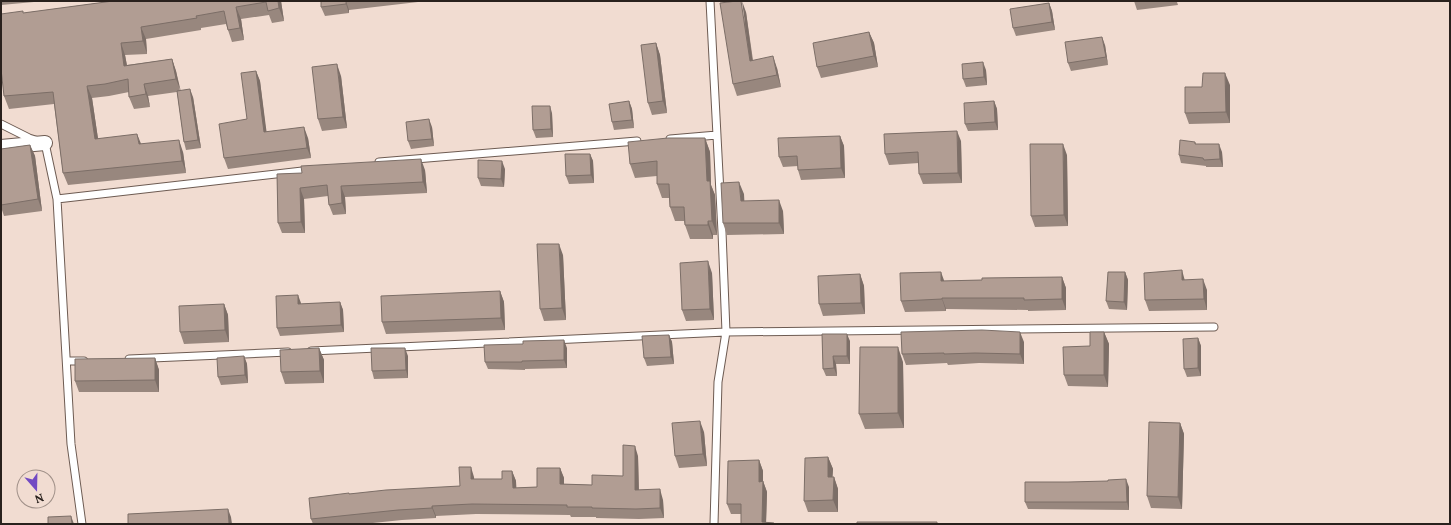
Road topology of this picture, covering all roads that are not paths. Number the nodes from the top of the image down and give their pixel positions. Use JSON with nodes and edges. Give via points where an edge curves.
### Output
{"nodes":[{"id":1,"x":710,"y":1,"type":"edge"},
{"id":2,"x":1,"y":124,"type":"edge"},
{"id":3,"x":717,"y":135,"type":"junction"},
{"id":4,"x":663,"y":139,"type":"edge"},
{"id":5,"x":647,"y":140,"type":"edge"},
{"id":6,"x":45,"y":143,"type":"junction"},
{"id":7,"x":1,"y":147,"type":"edge"},
{"id":8,"x":374,"y":163,"type":"edge"},
{"id":9,"x":318,"y":169,"type":"edge"},
{"id":10,"x":57,"y":199,"type":"junction"},
{"id":11,"x":1214,"y":327,"type":"dead end"},
{"id":12,"x":726,"y":332,"type":"junction"},
{"id":13,"x":306,"y":351,"type":"edge"},
{"id":14,"x":298,"y":352,"type":"edge"},
{"id":15,"x":122,"y":359,"type":"edge"},
{"id":16,"x":90,"y":360,"type":"edge"},
{"id":17,"x":66,"y":361,"type":"junction"},
{"id":18,"x":82,"y":524,"type":"edge"},
{"id":19,"x":714,"y":524,"type":"edge"}],
"edges":[{"from":1,"to":3,"type":"lane"},
{"from":2,"to":6,"type":"lane"},
{"from":3,"to":4,"type":"lane"},
{"from":3,"to":12,"type":"lane"},
{"from":5,"to":8,"type":"lane"},
{"from":6,"to":7,"type":"street"},
{"from":6,"to":10,"type":"lane"},
{"from":9,"to":10,"type":"lane"},
{"from":10,"to":17,"type":"lane"},
{"from":11,"to":12,"type":"lane"},
{"from":12,"to":13,"type":"lane"},
{"from":12,"to":19,"type":"lane","via":[[718,382]]},
{"from":14,"to":15,"type":"lane"},
{"from":16,"to":17,"type":"lane"},
{"from":17,"to":18,"type":"lane","via":[[71,444]]}]}
